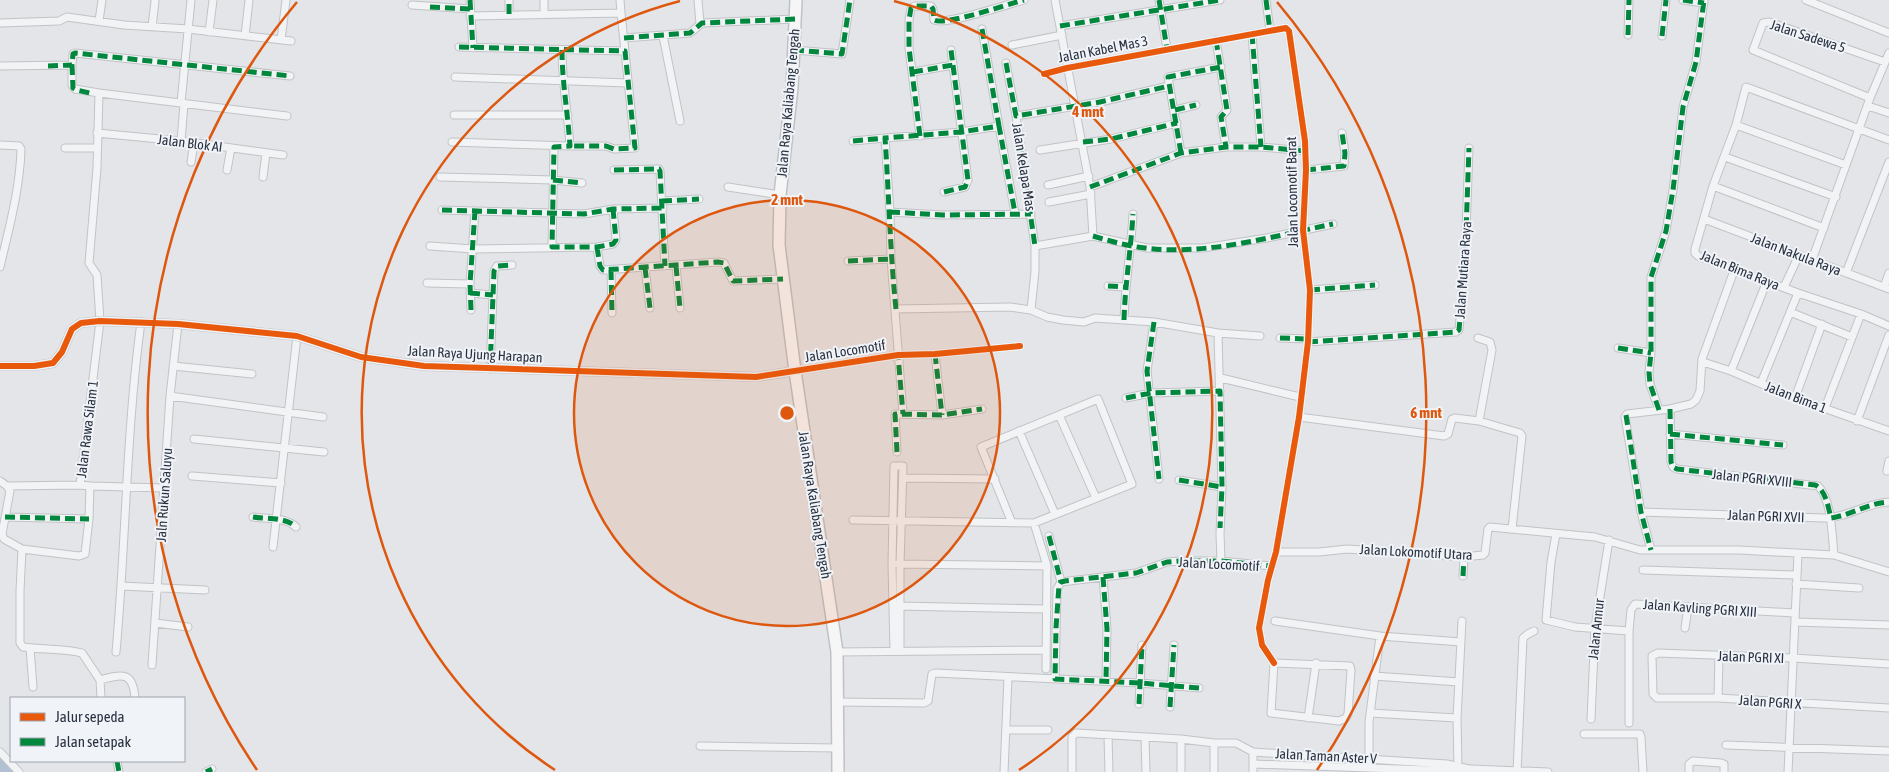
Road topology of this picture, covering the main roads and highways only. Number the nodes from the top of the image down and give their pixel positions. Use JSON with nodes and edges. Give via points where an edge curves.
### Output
{"nodes":[{"id":1,"x":796,"y":0,"type":"edge"},
{"id":2,"x":838,"y":772,"type":"edge"}],
"edges":[{"from":1,"to":2,"type":"main road","name":"Jalan Raya Kaliabang Tengah","via":[[779,245],[837,652]]}]}
